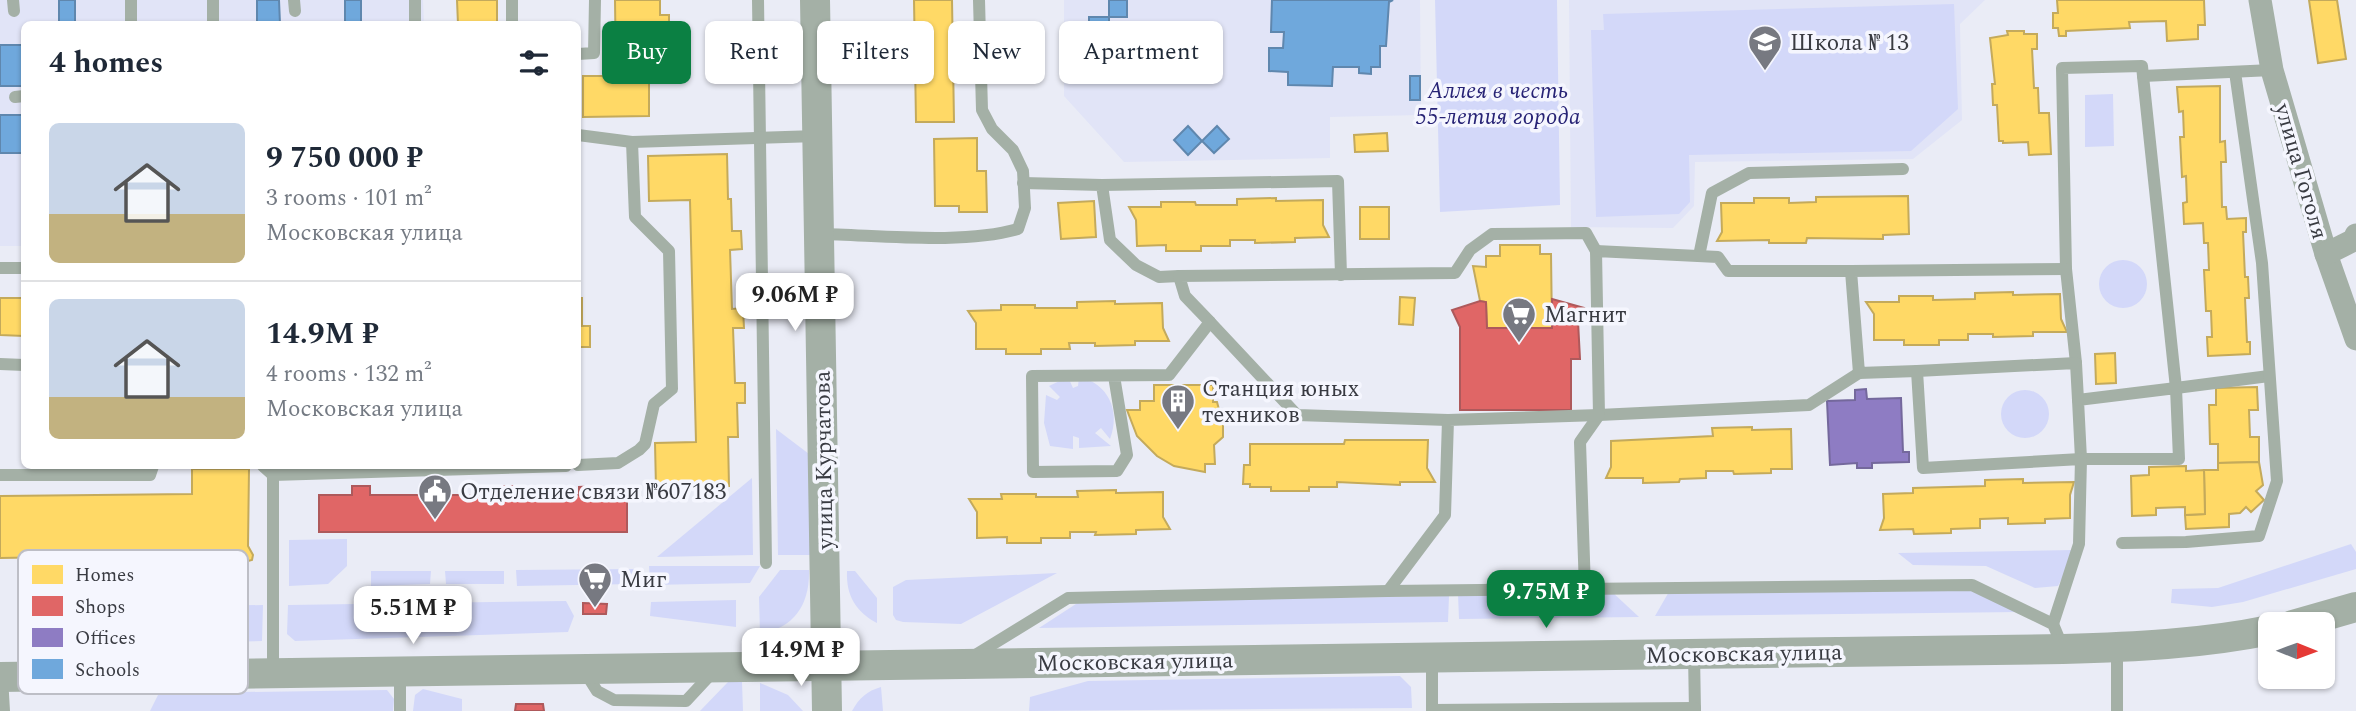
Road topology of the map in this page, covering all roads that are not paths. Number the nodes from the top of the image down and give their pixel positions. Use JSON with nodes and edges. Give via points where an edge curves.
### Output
{"nodes":[{"id":1,"x":131,"y":0,"type":"edge"},
{"id":2,"x":213,"y":0,"type":"edge"},
{"id":3,"x":415,"y":0,"type":"edge"},
{"id":4,"x":512,"y":0,"type":"edge"},
{"id":5,"x":595,"y":0,"type":"edge"},
{"id":6,"x":758,"y":0,"type":"edge"},
{"id":7,"x":814,"y":0,"type":"edge"},
{"id":8,"x":979,"y":0,"type":"edge"},
{"id":9,"x":2260,"y":0,"type":"edge"},
{"id":10,"x":131,"y":21,"type":"edge"},
{"id":11,"x":213,"y":21,"type":"edge"},
{"id":12,"x":415,"y":21,"type":"edge"},
{"id":13,"x":512,"y":21,"type":"edge"},
{"id":14,"x":581,"y":54,"type":"edge"},
{"id":15,"x":2272,"y":70,"type":"junction"},
{"id":16,"x":2235,"y":72,"type":"junction"},
{"id":17,"x":2143,"y":76,"type":"junction"},
{"id":18,"x":581,"y":135,"type":"edge"},
{"id":19,"x":817,"y":136,"type":"junction"},
{"id":20,"x":760,"y":138,"type":"junction"},
{"id":21,"x":632,"y":142,"type":"junction"},
{"id":22,"x":1903,"y":169,"type":"dead end"},
{"id":23,"x":1023,"y":183,"type":"junction"},
{"id":24,"x":1102,"y":185,"type":"junction"},
{"id":25,"x":819,"y":234,"type":"junction"},
{"id":26,"x":2356,"y":235,"type":"edge"},
{"id":27,"x":1596,"y":251,"type":"junction"},
{"id":28,"x":2326,"y":254,"type":"junction"},
{"id":29,"x":1699,"y":256,"type":"junction"},
{"id":30,"x":0,"y":268,"type":"edge"},
{"id":31,"x":21,"y":268,"type":"edge"},
{"id":32,"x":2066,"y":269,"type":"junction"},
{"id":33,"x":1851,"y":271,"type":"junction"},
{"id":34,"x":1341,"y":275,"type":"junction"},
{"id":35,"x":1179,"y":276,"type":"junction"},
{"id":36,"x":1210,"y":322,"type":"junction"},
{"id":37,"x":2356,"y":339,"type":"edge"},
{"id":38,"x":2076,"y":363,"type":"junction"},
{"id":39,"x":0,"y":365,"type":"edge"},
{"id":40,"x":21,"y":365,"type":"edge"},
{"id":41,"x":1917,"y":371,"type":"junction"},
{"id":42,"x":1859,"y":373,"type":"junction"},
{"id":43,"x":1114,"y":376,"type":"junction"},
{"id":44,"x":2269,"y":376,"type":"junction"},
{"id":45,"x":2176,"y":388,"type":"junction"},
{"id":46,"x":2078,"y":400,"type":"junction"},
{"id":47,"x":1599,"y":415,"type":"junction"},
{"id":48,"x":1448,"y":420,"type":"junction"},
{"id":49,"x":2081,"y":459,"type":"junction"},
{"id":50,"x":581,"y":465,"type":"edge"},
{"id":51,"x":152,"y":469,"type":"edge"},
{"id":52,"x":266,"y":469,"type":"edge"},
{"id":53,"x":402,"y":469,"type":"edge"},
{"id":54,"x":352,"y":470,"type":"edge"},
{"id":55,"x":0,"y":475,"type":"edge"},
{"id":56,"x":273,"y":475,"type":"junction"},
{"id":57,"x":2122,"y":543,"type":"dead end"},
{"id":58,"x":766,"y":562,"type":"dead end"},
{"id":59,"x":1585,"y":589,"type":"junction"},
{"id":60,"x":1388,"y":591,"type":"junction"},
{"id":61,"x":2356,"y":607,"type":"edge"},
{"id":62,"x":2335,"y":613,"type":"edge"},
{"id":63,"x":2258,"y":632,"type":"edge"},
{"id":64,"x":2058,"y":637,"type":"junction"},
{"id":65,"x":2117,"y":647,"type":"junction"},
{"id":66,"x":1694,"y":654,"type":"junction"},
{"id":67,"x":1432,"y":657,"type":"junction"},
{"id":68,"x":962,"y":663,"type":"junction"},
{"id":69,"x":827,"y":665,"type":"junction"},
{"id":70,"x":400,"y":671,"type":"junction"},
{"id":71,"x":248,"y":673,"type":"edge"},
{"id":72,"x":273,"y":673,"type":"junction"},
{"id":73,"x":1,"y":677,"type":"edge"},
{"id":74,"x":1695,"y":709,"type":"edge"},
{"id":75,"x":1432,"y":710,"type":"edge"},
{"id":76,"x":4,"y":711,"type":"edge"},
{"id":77,"x":400,"y":711,"type":"edge"},
{"id":78,"x":827,"y":711,"type":"edge"},
{"id":79,"x":2117,"y":711,"type":"edge"}],
"edges":[{"from":1,"to":10,"type":"lane"},
{"from":2,"to":11,"type":"lane"},
{"from":3,"to":12,"type":"lane"},
{"from":4,"to":13,"type":"lane"},
{"from":5,"to":14,"type":"lane","via":[[594,53]]},
{"from":6,"to":20,"type":"lane"},
{"from":7,"to":19,"type":"street","name":"улица Курчатова"},
{"from":8,"to":23,"type":"lane","via":[[982,110],[992,129],[1013,150]]},
{"from":9,"to":15,"type":"street","name":"улица Гоголя"},
{"from":15,"to":16,"type":"lane"},
{"from":15,"to":28,"type":"street","name":"улица Гоголя"},
{"from":16,"to":17,"type":"lane"},
{"from":16,"to":44,"type":"lane","via":[[2262,263]]},
{"from":17,"to":32,"type":"lane","via":[[2142,65],[2062,68]]},
{"from":17,"to":45,"type":"lane"},
{"from":18,"to":21,"type":"lane"},
{"from":19,"to":20,"type":"lane"},
{"from":19,"to":25,"type":"street","name":"улица Курчатова"},
{"from":20,"to":21,"type":"lane"},
{"from":20,"to":58,"type":"lane"},
{"from":21,"to":50,"type":"lane","via":[[635,217],[669,251],[672,389],[654,404],[645,444],[639,450],[618,463]]},
{"from":22,"to":29,"type":"lane","via":[[1749,173],[1712,193]]},
{"from":23,"to":24,"type":"lane"},
{"from":23,"to":25,"type":"lane","via":[[1025,208],[1018,229],[995,236]]},
{"from":24,"to":34,"type":"lane","via":[[1338,181]]},
{"from":24,"to":35,"type":"lane","via":[[1110,240],[1136,265],[1159,277]]},
{"from":25,"to":69,"type":"street","name":"улица Курчатова"},
{"from":26,"to":28,"type":"street"},
{"from":27,"to":29,"type":"lane"},
{"from":27,"to":34,"type":"lane","via":[[1586,233],[1492,234],[1470,250],[1455,273]]},
{"from":27,"to":47,"type":"lane"},
{"from":28,"to":37,"type":"street","name":"улица Гоголя"},
{"from":29,"to":33,"type":"lane","via":[[1718,257],[1728,271]]},
{"from":30,"to":31,"type":"lane"},
{"from":32,"to":33,"type":"lane"},
{"from":32,"to":38,"type":"lane"},
{"from":33,"to":42,"type":"lane"},
{"from":34,"to":35,"type":"lane"},
{"from":35,"to":36,"type":"lane","via":[[1185,296]]},
{"from":36,"to":43,"type":"lane","via":[[1169,375]]},
{"from":36,"to":48,"type":"lane","via":[[1297,415]]},
{"from":38,"to":41,"type":"lane"},
{"from":38,"to":46,"type":"lane"},
{"from":39,"to":40,"type":"lane"},
{"from":41,"to":42,"type":"lane"},
{"from":41,"to":49,"type":"lane","via":[[1923,468]]},
{"from":42,"to":47,"type":"lane","via":[[1810,405]]},
{"from":43,"to":43,"type":"lane","via":[[1032,376],[1033,472],[1117,471],[1128,455]]},
{"from":44,"to":45,"type":"lane"},
{"from":44,"to":57,"type":"lane","via":[[2277,481],[2259,536]]},
{"from":45,"to":46,"type":"lane"},
{"from":45,"to":49,"type":"lane","via":[[2179,459]]},
{"from":46,"to":49,"type":"lane"},
{"from":47,"to":48,"type":"lane"},
{"from":47,"to":59,"type":"lane","via":[[1580,442]]},
{"from":48,"to":60,"type":"lane","via":[[1445,515]]},
{"from":49,"to":64,"type":"lane","via":[[2079,544]]},
{"from":51,"to":55,"type":"lane","via":[[150,475]]},
{"from":52,"to":56,"type":"lane"},
{"from":53,"to":54,"type":"lane"},
{"from":54,"to":56,"type":"lane"},
{"from":56,"to":72,"type":"lane"},
{"from":59,"to":60,"type":"lane"},
{"from":59,"to":64,"type":"lane","via":[[1972,585]]},
{"from":60,"to":68,"type":"lane","via":[[1068,598]]},
{"from":61,"to":62,"type":"street"},
{"from":63,"to":65,"type":"street","name":"Московская улица"},
{"from":64,"to":65,"type":"street","name":"Московская улица"},
{"from":64,"to":66,"type":"street","name":"Московская улица"},
{"from":65,"to":79,"type":"lane"},
{"from":66,"to":67,"type":"street","name":"Московская улица"},
{"from":66,"to":74,"type":"lane"},
{"from":67,"to":68,"type":"street","name":"Московская улица"},
{"from":67,"to":75,"type":"lane"},
{"from":68,"to":69,"type":"street","name":"Московская улица"},
{"from":69,"to":70,"type":"street","name":"Московская улица"},
{"from":69,"to":78,"type":"street","name":"улица Курчатова"},
{"from":70,"to":72,"type":"street","name":"Московская улица"},
{"from":70,"to":77,"type":"lane"},
{"from":71,"to":72,"type":"street","name":"Московская улица"},
{"from":73,"to":76,"type":"lane"},
{"from":74,"to":75,"type":"lane"}]}
